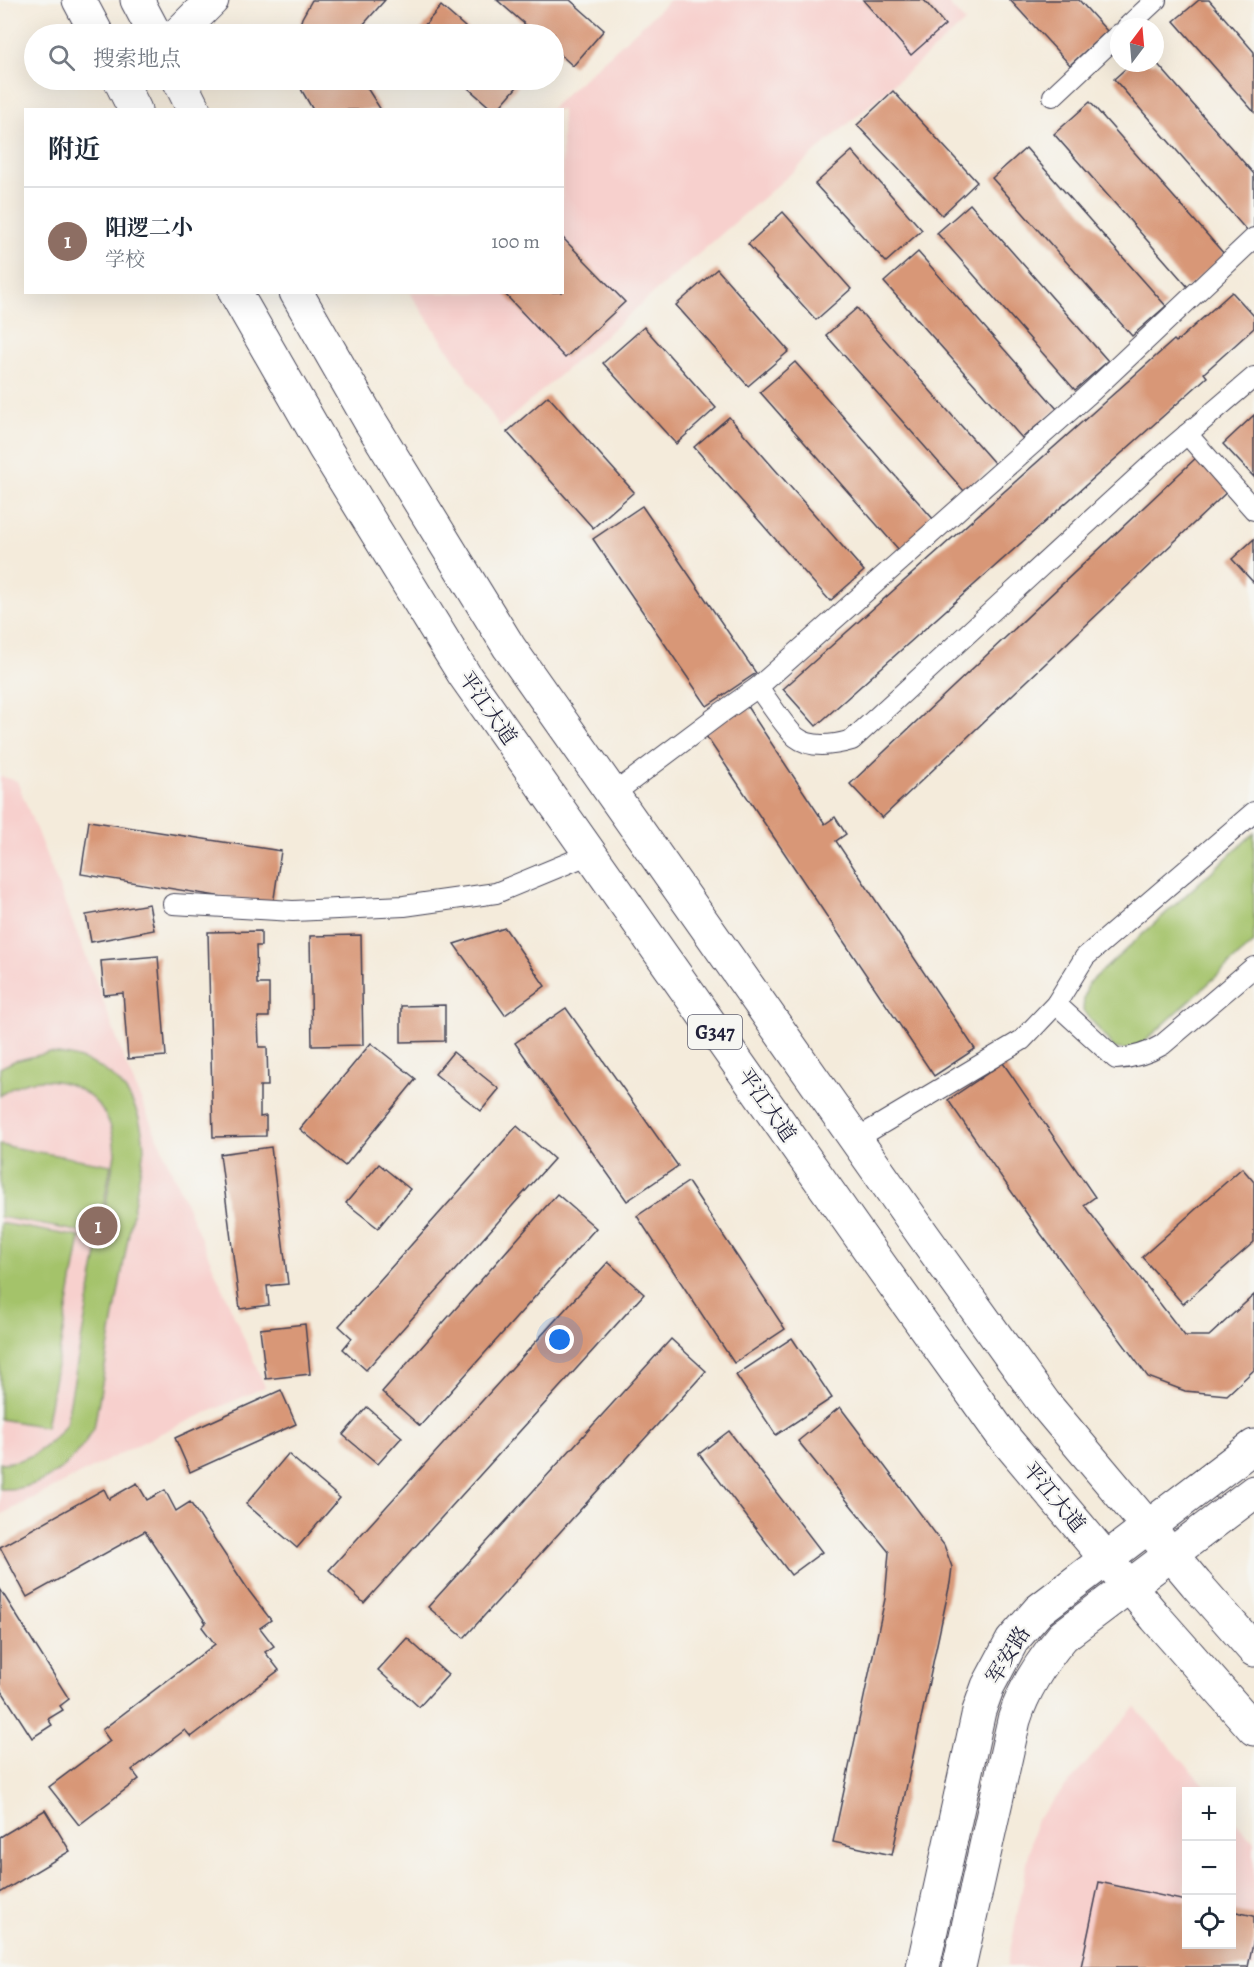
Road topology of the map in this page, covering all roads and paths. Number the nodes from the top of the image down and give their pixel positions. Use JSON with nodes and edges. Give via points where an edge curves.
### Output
{"nodes":[{"id":1,"x":79,"y":0,"type":"edge"},
{"id":2,"x":137,"y":0,"type":"edge"},
{"id":3,"x":212,"y":0,"type":"edge"},
{"id":4,"x":1156,"y":0,"type":"edge"},
{"id":5,"x":1137,"y":18,"type":"edge"},
{"id":6,"x":91,"y":24,"type":"edge"},
{"id":7,"x":150,"y":24,"type":"edge"},
{"id":8,"x":187,"y":24,"type":"edge"},
{"id":9,"x":1110,"y":42,"type":"edge"},
{"id":10,"x":125,"y":90,"type":"edge"},
{"id":11,"x":184,"y":90,"type":"edge"},
{"id":12,"x":1053,"y":96,"type":"dead end"},
{"id":13,"x":134,"y":108,"type":"edge"},
{"id":14,"x":193,"y":108,"type":"edge"},
{"id":15,"x":1254,"y":238,"type":"edge"},
{"id":16,"x":236,"y":294,"type":"edge"},
{"id":17,"x":297,"y":294,"type":"edge"},
{"id":18,"x":1254,"y":377,"type":"edge"},
{"id":19,"x":1187,"y":434,"type":"junction"},
{"id":20,"x":1254,"y":510,"type":"edge"},
{"id":21,"x":758,"y":687,"type":"junction"},
{"id":22,"x":612,"y":795,"type":"junction"},
{"id":23,"x":1254,"y":812,"type":"edge"},
{"id":24,"x":590,"y":854,"type":"junction"},
{"id":25,"x":173,"y":904,"type":"dead end"},
{"id":26,"x":1254,"y":967,"type":"edge"},
{"id":27,"x":1056,"y":1004,"type":"junction"},
{"id":28,"x":856,"y":1139,"type":"junction"},
{"id":29,"x":1254,"y":1446,"type":"edge"},
{"id":30,"x":1254,"y":1492,"type":"edge"},
{"id":31,"x":1148,"y":1527,"type":"junction"},
{"id":32,"x":1171,"y":1554,"type":"junction"},
{"id":33,"x":1107,"y":1559,"type":"junction"},
{"id":34,"x":1130,"y":1586,"type":"junction"},
{"id":35,"x":1254,"y":1650,"type":"edge"},
{"id":36,"x":1254,"y":1729,"type":"edge"},
{"id":37,"x":923,"y":1967,"type":"edge"},
{"id":38,"x":959,"y":1967,"type":"edge"}],
"edges":[{"from":1,"to":6,"type":"main road"},
{"from":2,"to":7,"type":"main road"},
{"from":3,"to":8,"type":"main road"},
{"from":4,"to":5,"type":"lane"},
{"from":9,"to":12,"type":"lane"},
{"from":10,"to":13,"type":"main road"},
{"from":11,"to":14,"type":"main road"},
{"from":15,"to":21,"type":"lane","via":[[1091,392]]},
{"from":16,"to":24,"type":"main road","name":"平江大道","number":"G347","via":[[324,447],[465,676]]},
{"from":17,"to":22,"type":"main road","number":"G347","via":[[509,647]]},
{"from":18,"to":19,"type":"lane"},
{"from":19,"to":20,"type":"lane"},
{"from":19,"to":21,"type":"lane","via":[[852,740],[825,745],[796,737]]},
{"from":21,"to":22,"type":"lane"},
{"from":22,"to":28,"type":"main road","number":"G347"},
{"from":23,"to":27,"type":"lane","via":[[1085,957]]},
{"from":24,"to":25,"type":"lane","via":[[496,892],[404,906],[293,911]]},
{"from":24,"to":33,"type":"main road","name":"平江大道","number":"G347","via":[[1002,1435]]},
{"from":26,"to":27,"type":"lane","via":[[1162,1045],[1132,1058],[1116,1059]]},
{"from":27,"to":28,"type":"lane","via":[[1022,1040]]},
{"from":28,"to":31,"type":"main road","number":"G347","via":[[1044,1403]]},
{"from":29,"to":31,"type":"main road","name":"军安路"},
{"from":30,"to":32,"type":"main road","name":"军安路"},
{"from":31,"to":32,"type":"main road","number":"G347"},
{"from":31,"to":33,"type":"main road","name":"军安路"},
{"from":32,"to":34,"type":"main road","name":"军安路"},
{"from":32,"to":35,"type":"main road","number":"G347"},
{"from":33,"to":34,"type":"main road","name":"平江大道","number":"G347"},
{"from":33,"to":37,"type":"main road","name":"军安路","via":[[1039,1610],[1012,1641],[988,1686],[979,1711]]},
{"from":34,"to":36,"type":"main road","name":"平江大道","number":"G347"},
{"from":34,"to":38,"type":"main road","name":"军安路","via":[[1063,1636],[1041,1662],[1020,1700]]}]}
